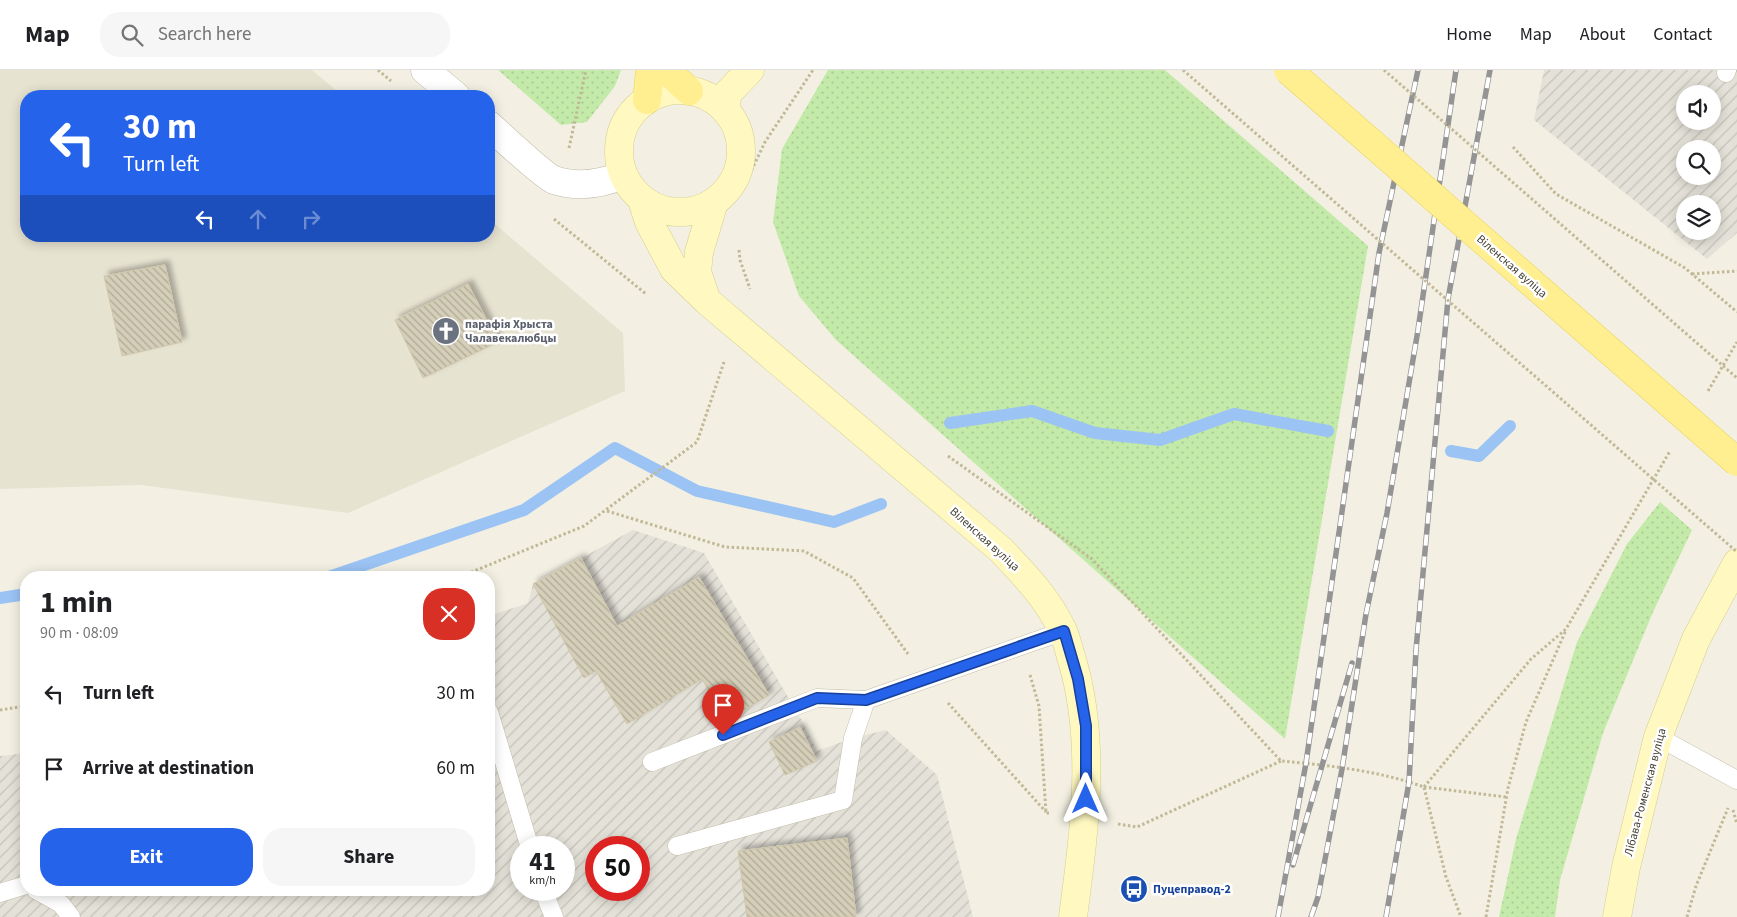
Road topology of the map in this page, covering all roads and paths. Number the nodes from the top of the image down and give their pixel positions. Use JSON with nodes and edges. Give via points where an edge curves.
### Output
{"nodes":[{"id":1,"x":425,"y":70,"type":"edge"},
{"id":2,"x":586,"y":70,"type":"edge"},
{"id":3,"x":650,"y":70,"type":"edge"},
{"id":4,"x":666,"y":70,"type":"edge"},
{"id":5,"x":813,"y":70,"type":"edge"},
{"id":6,"x":1183,"y":70,"type":"edge"},
{"id":7,"x":1288,"y":70,"type":"edge"},
{"id":8,"x":1384,"y":70,"type":"edge"},
{"id":9,"x":746,"y":74,"type":"edge"},
{"id":10,"x":449,"y":90,"type":"edge"},
{"id":11,"x":647,"y":100,"type":"junction"},
{"id":12,"x":709,"y":100,"type":"junction"},
{"id":13,"x":495,"y":130,"type":"edge"},
{"id":14,"x":1513,"y":147,"type":"dead end"},
{"id":15,"x":623,"y":175,"type":"junction"},
{"id":16,"x":553,"y":180,"type":"junction"},
{"id":17,"x":742,"y":190,"type":"dead end"},
{"id":18,"x":642,"y":200,"type":"junction"},
{"id":19,"x":714,"y":202,"type":"junction"},
{"id":20,"x":738,"y":242,"type":"dead end"},
{"id":21,"x":1737,"y":271,"type":"edge"},
{"id":22,"x":1692,"y":274,"type":"junction"},
{"id":23,"x":650,"y":297,"type":"dead end"},
{"id":24,"x":752,"y":297,"type":"dead end"},
{"id":25,"x":707,"y":301,"type":"junction"},
{"id":26,"x":1737,"y":312,"type":"edge"},
{"id":27,"x":1737,"y":342,"type":"edge"},
{"id":28,"x":725,"y":359,"type":"dead end"},
{"id":29,"x":1737,"y":378,"type":"edge"},
{"id":30,"x":1706,"y":393,"type":"dead end"},
{"id":31,"x":1675,"y":444,"type":"dead end"},
{"id":32,"x":940,"y":450,"type":"dead end"},
{"id":33,"x":1737,"y":462,"type":"edge"},
{"id":34,"x":607,"y":511,"type":"junction"},
{"id":35,"x":1737,"y":552,"type":"edge"},
{"id":36,"x":1737,"y":563,"type":"edge"},
{"id":37,"x":474,"y":571,"type":"edge"},
{"id":38,"x":1566,"y":629,"type":"junction"},
{"id":39,"x":1064,"y":631,"type":"junction"},
{"id":40,"x":927,"y":679,"type":"junction"},
{"id":41,"x":866,"y":700,"type":"junction"},
{"id":42,"x":20,"y":707,"type":"edge"},
{"id":43,"x":0,"y":710,"type":"edge"},
{"id":44,"x":495,"y":732,"type":"edge"},
{"id":45,"x":1658,"y":737,"type":"junction"},
{"id":46,"x":652,"y":762,"type":"dead end"},
{"id":47,"x":1737,"y":780,"type":"edge"},
{"id":48,"x":1424,"y":787,"type":"junction"},
{"id":49,"x":1506,"y":797,"type":"junction"},
{"id":50,"x":1046,"y":813,"type":"dead end"},
{"id":51,"x":1737,"y":824,"type":"edge"},
{"id":52,"x":526,"y":836,"type":"edge"},
{"id":53,"x":677,"y":846,"type":"dead end"},
{"id":54,"x":20,"y":887,"type":"edge"},
{"id":55,"x":0,"y":893,"type":"edge"},
{"id":56,"x":47,"y":896,"type":"edge"},
{"id":57,"x":547,"y":901,"type":"edge"},
{"id":58,"x":71,"y":917,"type":"edge"},
{"id":59,"x":554,"y":917,"type":"edge"},
{"id":60,"x":1073,"y":917,"type":"edge"},
{"id":61,"x":1460,"y":917,"type":"edge"},
{"id":62,"x":1486,"y":917,"type":"edge"},
{"id":63,"x":1618,"y":917,"type":"edge"},
{"id":64,"x":1687,"y":917,"type":"edge"}],
"edges":[{"from":1,"to":10,"type":"street"},
{"from":2,"to":16,"type":"path","via":[[568,156]]},
{"from":3,"to":11,"type":"main road"},
{"from":4,"to":12,"type":"main road"},
{"from":5,"to":17,"type":"path","via":[[765,142]]},
{"from":6,"to":35,"type":"path","bridge":true},
{"from":7,"to":33,"type":"main road","name":"Віленская вуліца","bridge":true},
{"from":8,"to":29,"type":"path","bridge":true},
{"from":9,"to":12,"type":"main road","via":[[727,94]]},
{"from":11,"to":12,"type":"main road","via":[[667,91]]},
{"from":11,"to":15,"type":"main road","via":[[629,116],[622,130],[618,145]]},
{"from":12,"to":19,"type":"main road","via":[[736,127],[741,145],[740,164],[726,191]]},
{"from":13,"to":16,"type":"street"},
{"from":14,"to":22,"type":"path","via":[[1556,194]]},
{"from":15,"to":16,"type":"street","via":[[602,184]]},
{"from":15,"to":18,"type":"main road"},
{"from":16,"to":23,"type":"path","via":[[536,204]]},
{"from":18,"to":19,"type":"main road","via":[[670,212],[693,211]]},
{"from":18,"to":25,"type":"main road","name":"Віленская вуліца","via":[[649,222],[674,269]]},
{"from":19,"to":25,"type":"main road","via":[[699,252],[697,272]]},
{"from":20,"to":24,"type":"path","via":[[740,260]]},
{"from":21,"to":22,"type":"path"},
{"from":22,"to":26,"type":"path"},
{"from":25,"to":39,"type":"main road","name":"Віленская вуліца","via":[[1001,550],[1038,589]]},
{"from":27,"to":30,"type":"path"},
{"from":28,"to":34,"type":"path","via":[[697,442]]},
{"from":31,"to":38,"type":"path"},
{"from":32,"to":48,"type":"path","via":[[1092,559],[1281,761],[1324,765]]},
{"from":34,"to":37,"type":"path","via":[[584,526]]},
{"from":34,"to":40,"type":"path","via":[[725,547],[804,551],[853,578]]},
{"from":36,"to":45,"type":"main road","name":"Лібава-Роменская вуліца","via":[[1696,639]]},
{"from":38,"to":48,"type":"path","via":[[1531,659]]},
{"from":38,"to":49,"type":"path","via":[[1526,722]]},
{"from":39,"to":40,"type":"lane"},
{"from":39,"to":60,"type":"main road","name":"Віленская вуліца","via":[[1078,679],[1086,726],[1086,818]]},
{"from":40,"to":41,"type":"lane"},
{"from":40,"to":50,"type":"path"},
{"from":41,"to":46,"type":"lane","via":[[817,698]]},
{"from":41,"to":53,"type":"lane","via":[[853,738],[843,800]]},
{"from":42,"to":43,"type":"path"},
{"from":44,"to":52,"type":"lane"},
{"from":45,"to":47,"type":"lane"},
{"from":45,"to":63,"type":"main road","name":"Лібава-Роменская вуліца","via":[[1626,867]]},
{"from":48,"to":49,"type":"path"},
{"from":48,"to":61,"type":"path","via":[[1446,877]]},
{"from":49,"to":62,"type":"path"},
{"from":51,"to":64,"type":"path","via":[[1731,803],[1696,886]]},
{"from":54,"to":55,"type":"lane"},
{"from":56,"to":58,"type":"lane","via":[[61,904]]},
{"from":57,"to":59,"type":"lane"}]}
